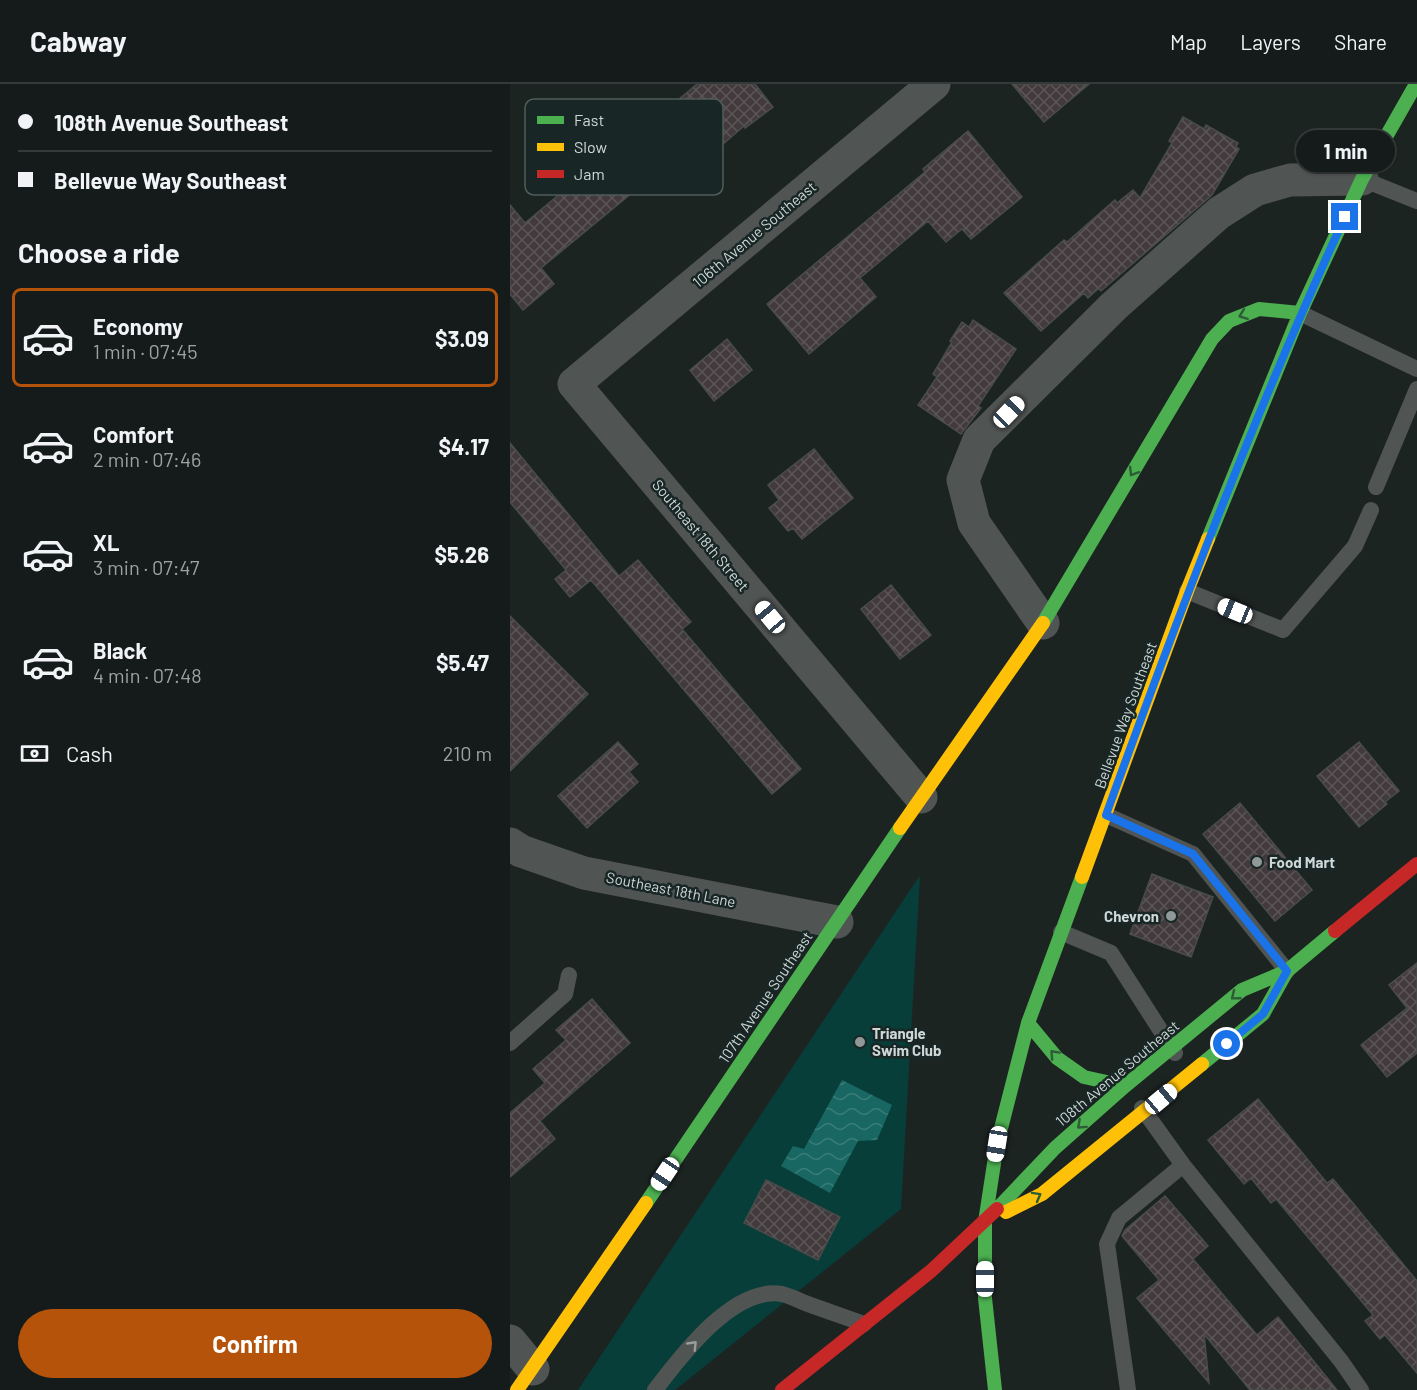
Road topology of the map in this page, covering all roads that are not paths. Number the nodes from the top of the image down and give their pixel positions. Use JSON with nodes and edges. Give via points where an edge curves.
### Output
{"nodes":[{"id":1,"x":934,"y":84,"type":"edge"},
{"id":2,"x":1416,"y":84,"type":"edge"},
{"id":3,"x":1362,"y":179,"type":"junction"},
{"id":4,"x":1417,"y":201,"type":"edge"},
{"id":5,"x":1300,"y":313,"type":"junction"},
{"id":6,"x":1417,"y":369,"type":"edge"},
{"id":7,"x":574,"y":384,"type":"joint"},
{"id":8,"x":1417,"y":390,"type":"edge"},
{"id":9,"x":1376,"y":487,"type":"dead end"},
{"id":10,"x":1371,"y":510,"type":"dead end"},
{"id":11,"x":1187,"y":591,"type":"junction"},
{"id":12,"x":1043,"y":623,"type":"junction"},
{"id":13,"x":921,"y":797,"type":"junction"},
{"id":14,"x":1106,"y":815,"type":"junction"},
{"id":15,"x":510,"y":844,"type":"edge"},
{"id":16,"x":1417,"y":864,"type":"edge"},
{"id":17,"x":837,"y":922,"type":"junction"},
{"id":18,"x":1061,"y":932,"type":"junction"},
{"id":19,"x":1287,"y":971,"type":"junction"},
{"id":20,"x":569,"y":975,"type":"dead end"},
{"id":21,"x":1028,"y":1023,"type":"junction"},
{"id":22,"x":510,"y":1043,"type":"edge"},
{"id":23,"x":1172,"y":1048,"type":"junction"},
{"id":24,"x":1192,"y":1073,"type":"junction"},
{"id":25,"x":1125,"y":1086,"type":"junction"},
{"id":26,"x":1145,"y":1112,"type":"junction"},
{"id":27,"x":1183,"y":1165,"type":"junction"},
{"id":28,"x":985,"y":1222,"type":"junction"},
{"id":29,"x":864,"y":1324,"type":"junction"},
{"id":30,"x":510,"y":1341,"type":"edge"},
{"id":31,"x":525,"y":1380,"type":"edge"},
{"id":32,"x":655,"y":1390,"type":"edge"},
{"id":33,"x":782,"y":1390,"type":"edge"},
{"id":34,"x":995,"y":1390,"type":"edge"},
{"id":35,"x":1128,"y":1390,"type":"edge"},
{"id":36,"x":1361,"y":1390,"type":"edge"}],
"edges":[{"from":1,"to":7,"type":"street","name":"106th Avenue Southeast"},
{"from":2,"to":3,"type":"street","name":"Bellevue Way Southeast"},
{"from":3,"to":4,"type":"lane"},
{"from":3,"to":5,"type":"street","name":"Bellevue Way Southeast"},
{"from":3,"to":12,"type":"street","via":[[1290,180],[1255,190],[1219,213],[1114,306],[979,440],[963,480],[974,523]]},
{"from":5,"to":6,"type":"lane"},
{"from":5,"to":11,"type":"street","name":"Bellevue Way Southeast"},
{"from":5,"to":12,"type":"street","name":"107th Avenue Southeast","one_way":true,"via":[[1259,309],[1229,321],[1212,339]]},
{"from":7,"to":13,"type":"street","name":"Southeast 18th Street"},
{"from":8,"to":9,"type":"lane"},
{"from":10,"to":11,"type":"lane","via":[[1355,546],[1283,630]]},
{"from":11,"to":14,"type":"street","name":"Bellevue Way Southeast"},
{"from":12,"to":13,"type":"street","name":"107th Avenue Southeast"},
{"from":13,"to":17,"type":"street","name":"107th Avenue Southeast"},
{"from":14,"to":18,"type":"street","name":"Bellevue Way Southeast"},
{"from":14,"to":19,"type":"lane","via":[[1193,854]]},
{"from":15,"to":17,"type":"street","name":"Southeast 18th Lane","via":[[584,873]]},
{"from":16,"to":19,"type":"street","name":"108th Avenue Southeast"},
{"from":17,"to":31,"type":"street","name":"107th Avenue Southeast"},
{"from":18,"to":21,"type":"street","name":"Bellevue Way Southeast"},
{"from":18,"to":23,"type":"lane","via":[[1111,953]]},
{"from":19,"to":23,"type":"street","name":"108th Avenue Southeast","one_way":true,"via":[[1242,990]]},
{"from":19,"to":24,"type":"street","name":"108th Avenue Southeast","via":[[1263,1014]]},
{"from":20,"to":22,"type":"lane","via":[[565,994]]},
{"from":25,"to":21,"type":"street","one_way":true,"via":[[1084,1077],[1057,1058]]},
{"from":21,"to":28,"type":"street","name":"Bellevue Way Southeast","via":[[997,1144]]},
{"from":23,"to":24,"type":"lane"},
{"from":23,"to":25,"type":"street","name":"108th Avenue Southeast"},
{"from":24,"to":26,"type":"street","name":"108th Avenue Southeast"},
{"from":25,"to":26,"type":"lane"},
{"from":25,"to":28,"type":"street","name":"108th Avenue Southeast","one_way":true,"via":[[1054,1148]]},
{"from":26,"to":27,"type":"lane"},
{"from":28,"to":26,"type":"street","name":"108th Avenue Southeast","one_way":true,"via":[[1042,1194]]},
{"from":27,"to":35,"type":"lane","via":[[1119,1218],[1107,1244]]},
{"from":27,"to":36,"type":"lane"},
{"from":28,"to":29,"type":"street","name":"108th Avenue Southeast"},
{"from":28,"to":34,"type":"street","name":"Bellevue Way Southeast","via":[[985,1298]]},
{"from":32,"to":29,"type":"lane","one_way":true,"via":[[675,1363],[723,1315],[754,1297],[782,1294]]},
{"from":29,"to":33,"type":"street","name":"108th Avenue Southeast"},
{"from":30,"to":31,"type":"street"}]}
